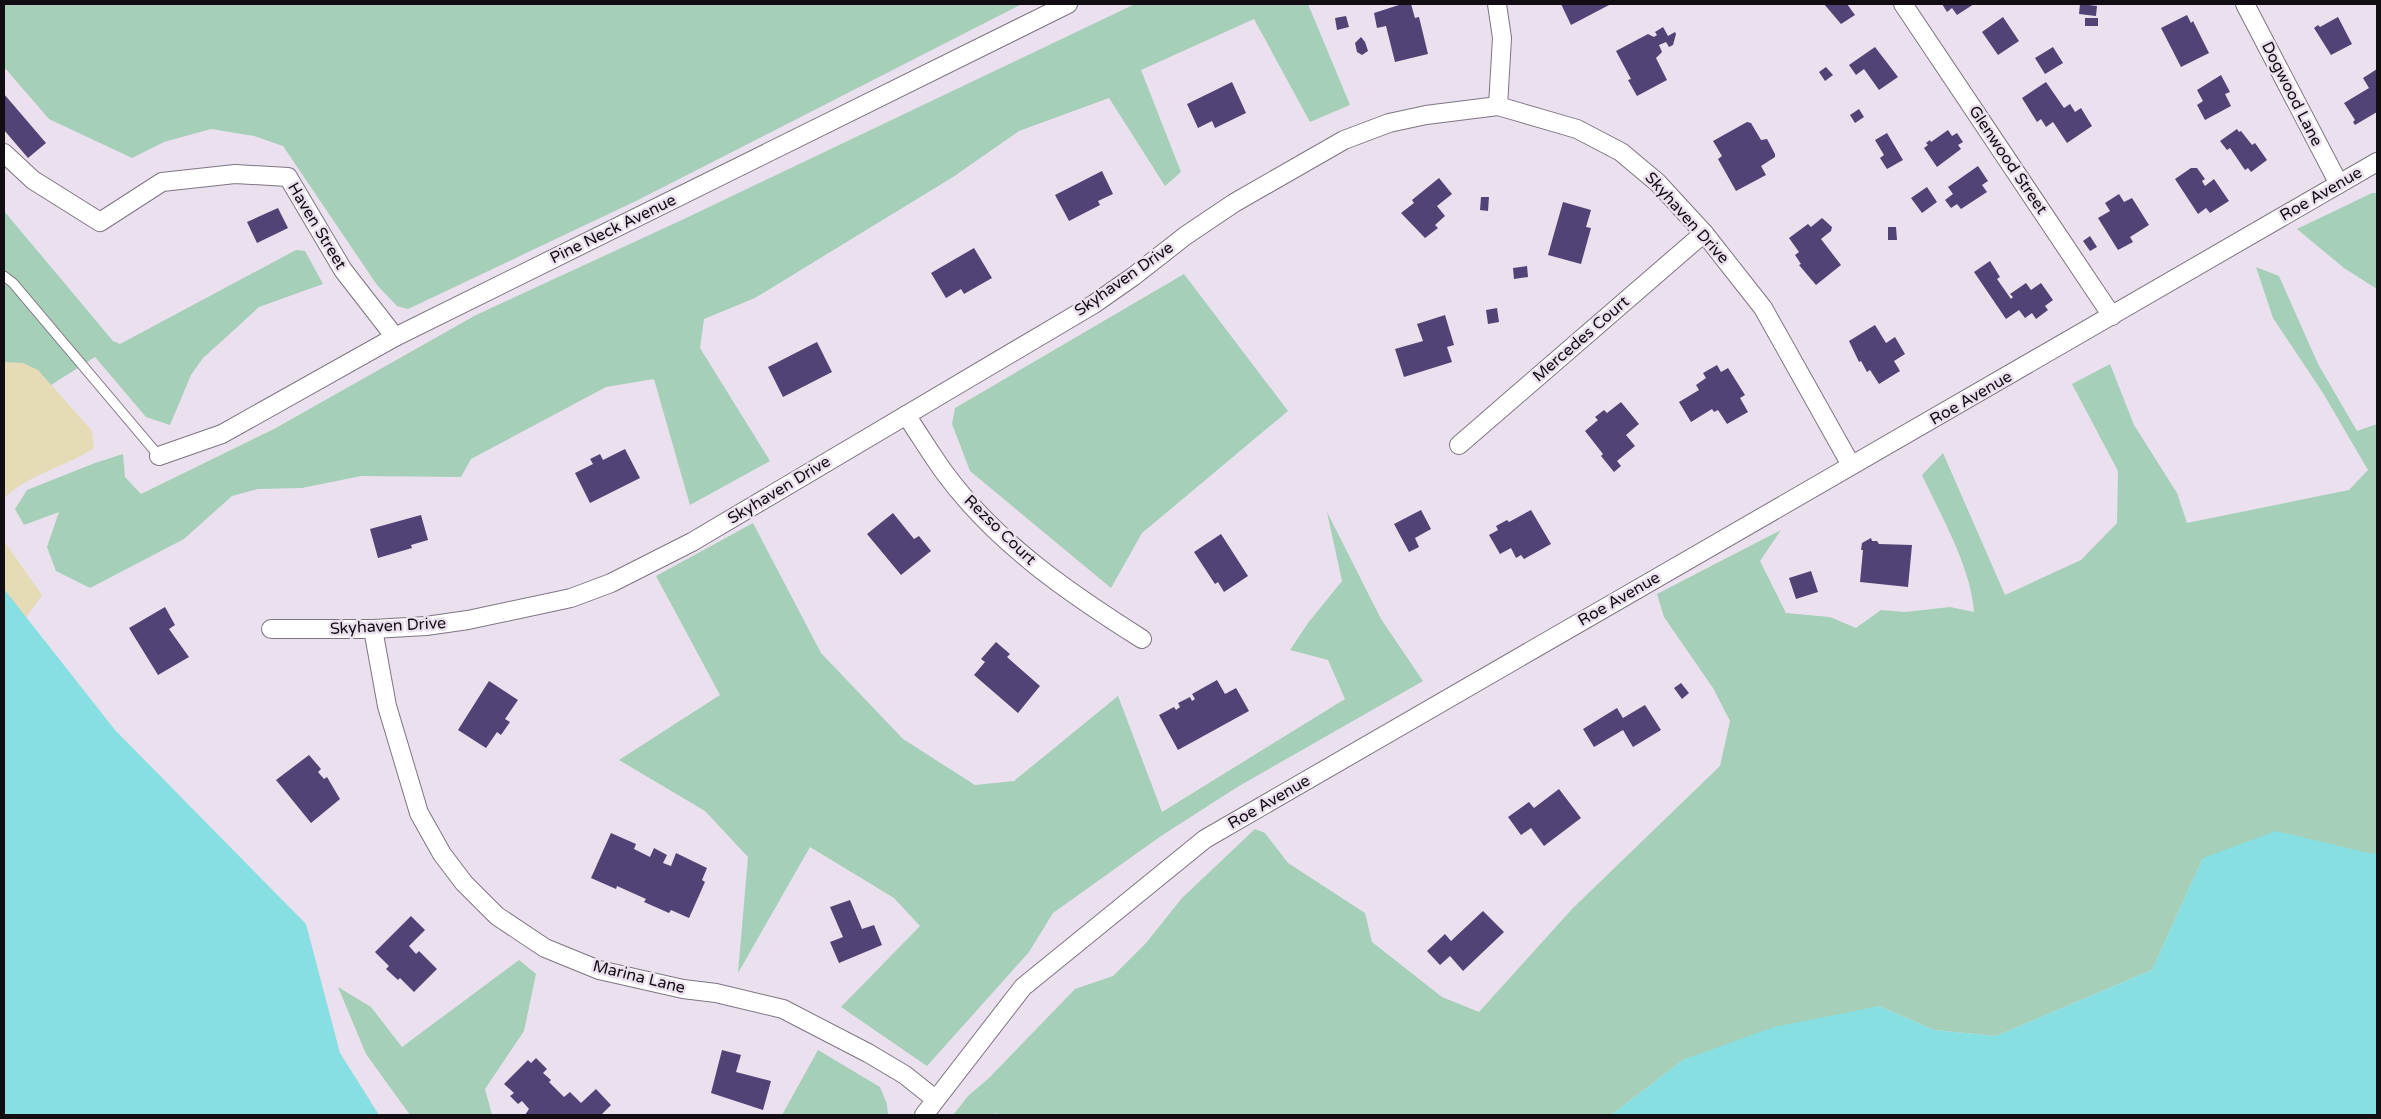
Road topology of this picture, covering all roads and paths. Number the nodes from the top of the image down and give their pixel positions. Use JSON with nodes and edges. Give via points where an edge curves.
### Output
{"nodes":[{"id":1,"x":1068,"y":4,"type":"edge"},
{"id":2,"x":1497,"y":4,"type":"edge"},
{"id":3,"x":1903,"y":4,"type":"edge"},
{"id":4,"x":2245,"y":4,"type":"edge"},
{"id":5,"x":1498,"y":106,"type":"junction"},
{"id":6,"x":4,"y":153,"type":"edge"},
{"id":7,"x":2377,"y":162,"type":"edge"},
{"id":8,"x":2339,"y":184,"type":"junction"},
{"id":9,"x":1704,"y":233,"type":"junction"},
{"id":10,"x":4,"y":276,"type":"edge"},
{"id":11,"x":8,"y":283,"type":"edge"},
{"id":12,"x":2112,"y":316,"type":"junction"},
{"id":13,"x":395,"y":337,"type":"junction"},
{"id":14,"x":906,"y":415,"type":"junction"},
{"id":15,"x":1459,"y":445,"type":"dead end"},
{"id":16,"x":159,"y":456,"type":"joint"},
{"id":17,"x":1851,"y":465,"type":"junction"},
{"id":18,"x":271,"y":629,"type":"dead end"},
{"id":19,"x":373,"y":630,"type":"junction"},
{"id":20,"x":1142,"y":639,"type":"dead end"},
{"id":21,"x":935,"y":1099,"type":"junction"},
{"id":22,"x":924,"y":1115,"type":"edge"}],
"edges":[{"from":1,"to":13,"type":"street","name":"Pine Neck Avenue"},
{"from":2,"to":5,"type":"street","via":[[1502,38]]},
{"from":3,"to":12,"type":"street","name":"Glenwood Street"},
{"from":4,"to":8,"type":"street","name":"Dogwood Lane"},
{"from":5,"to":9,"type":"street","name":"Skyhaven Drive","via":[[1577,129],[1621,152],[1658,182]]},
{"from":5,"to":14,"type":"street","name":"Skyhaven Drive","via":[[1388,123],[1344,140],[1234,203],[1094,304]]},
{"from":6,"to":13,"type":"street","name":"Haven Street","via":[[33,180],[100,222],[162,182],[235,174],[288,177],[343,270]]},
{"from":7,"to":8,"type":"street","name":"Roe Avenue"},
{"from":8,"to":12,"type":"street","name":"Roe Avenue"},
{"from":9,"to":15,"type":"street","name":"Mercedes Court"},
{"from":9,"to":17,"type":"street","name":"Skyhaven Drive","via":[[1763,308]]},
{"from":10,"to":11,"type":"lane"},
{"from":11,"to":16,"type":"lane"},
{"from":12,"to":17,"type":"street","name":"Roe Avenue"},
{"from":13,"to":16,"type":"street","name":"Pine Neck Avenue","via":[[222,434]]},
{"from":14,"to":19,"type":"street","name":"Skyhaven Drive","via":[[692,542],[611,583],[571,598],[468,620]]},
{"from":14,"to":20,"type":"street","name":"Rezso Court","via":[[945,473],[1018,552],[1080,600]]},
{"from":17,"to":21,"type":"street","name":"Roe Avenue","via":[[1205,839],[1023,987]]},
{"from":18,"to":19,"type":"street","name":"Skyhaven Drive"},
{"from":19,"to":21,"type":"street","name":"Marina Lane","via":[[387,706],[419,813],[453,868],[497,916],[545,948],[599,970],[783,1009],[868,1053],[905,1075]]},
{"from":21,"to":22,"type":"street","name":"Roe Avenue"}]}
